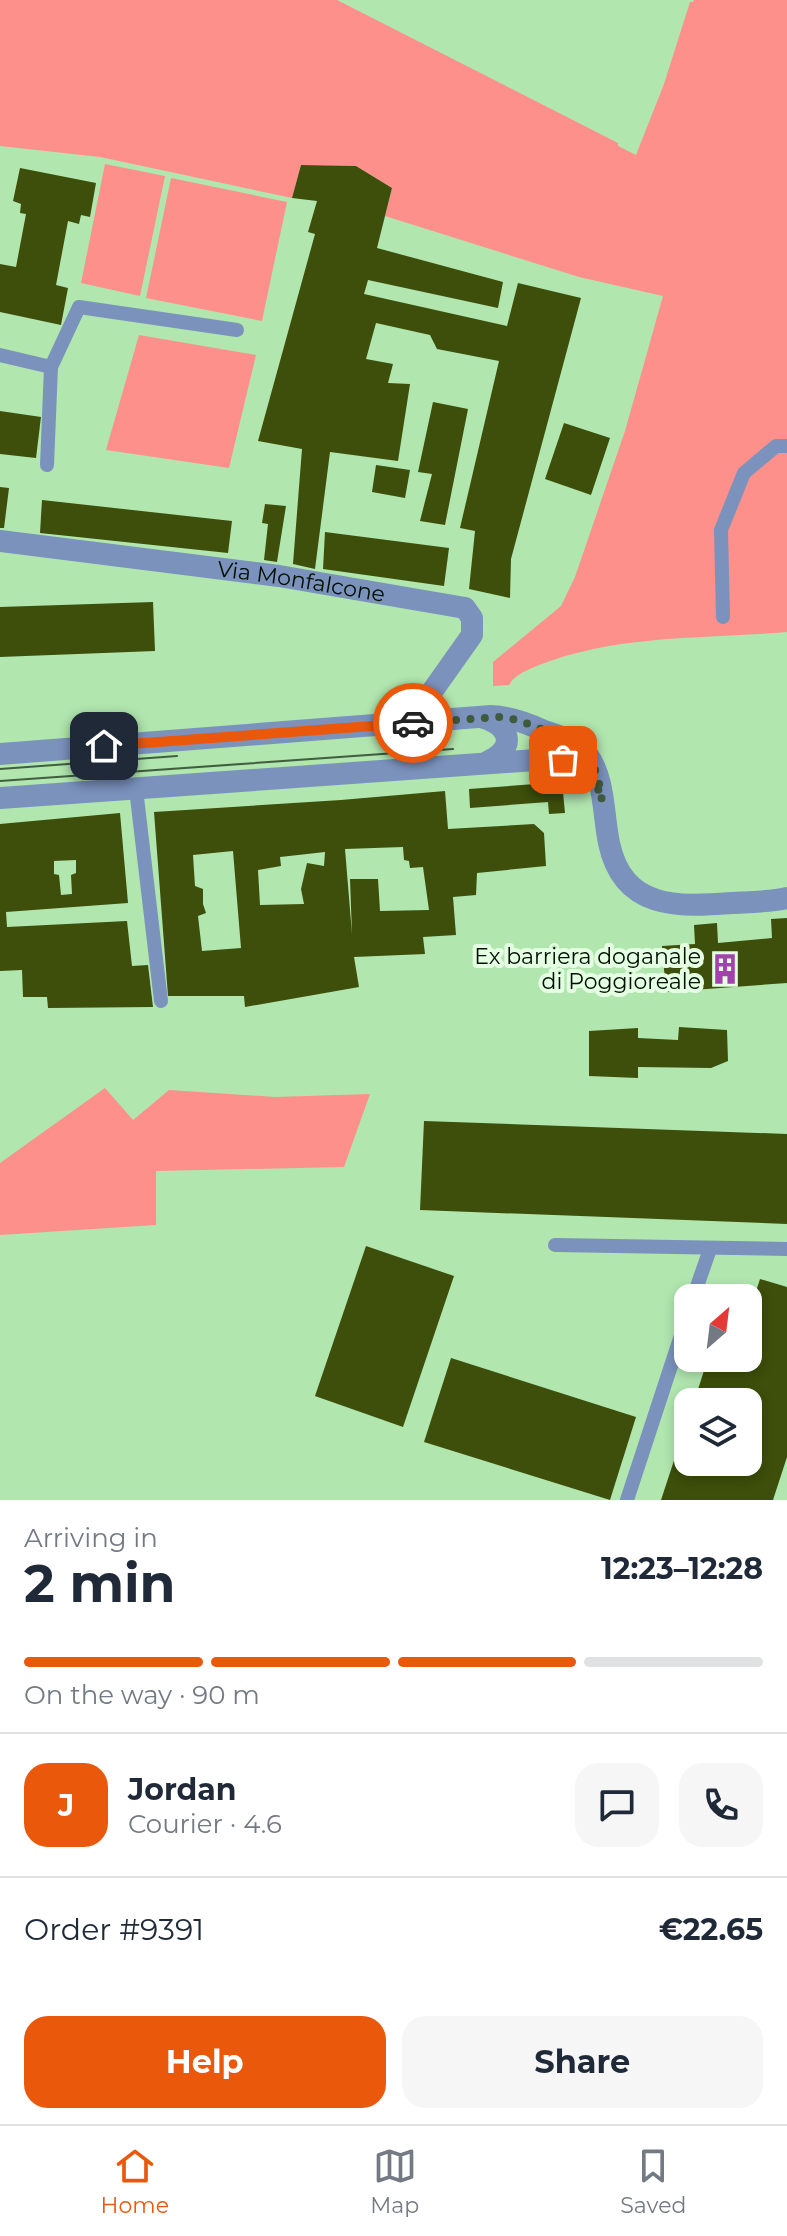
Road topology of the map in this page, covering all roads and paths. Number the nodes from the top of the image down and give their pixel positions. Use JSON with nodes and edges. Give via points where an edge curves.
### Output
{"nodes":[{"id":1,"x":237,"y":330,"type":"dead end"},
{"id":2,"x":0,"y":355,"type":"edge"},
{"id":3,"x":51,"y":367,"type":"junction"},
{"id":4,"x":787,"y":446,"type":"edge"},
{"id":5,"x":47,"y":465,"type":"dead end"},
{"id":6,"x":0,"y":541,"type":"edge"},
{"id":7,"x":723,"y":617,"type":"dead end"},
{"id":8,"x":483,"y":717,"type":"junction"},
{"id":9,"x":409,"y":724,"type":"junction"},
{"id":10,"x":0,"y":754,"type":"edge"},
{"id":11,"x":487,"y":762,"type":"junction"},
{"id":12,"x":136,"y":789,"type":"junction"},
{"id":13,"x":0,"y":798,"type":"edge"},
{"id":14,"x":602,"y":801,"type":"junction"},
{"id":15,"x":787,"y":898,"type":"edge"},
{"id":16,"x":161,"y":1001,"type":"dead end"},
{"id":17,"x":555,"y":1245,"type":"dead end"},
{"id":18,"x":710,"y":1249,"type":"junction"},
{"id":19,"x":787,"y":1249,"type":"edge"},
{"id":20,"x":698,"y":1284,"type":"edge"},
{"id":21,"x":674,"y":1357,"type":"edge"},
{"id":22,"x":627,"y":1500,"type":"edge"}],
"edges":[{"from":1,"to":3,"type":"lane","via":[[79,307]]},
{"from":2,"to":3,"type":"lane"},
{"from":3,"to":5,"type":"lane"},
{"from":4,"to":7,"type":"lane","via":[[776,446],[744,473],[721,530]]},
{"from":6,"to":9,"type":"street","name":"Via Monfalcone","via":[[279,576],[465,608],[472,618],[472,635]]},
{"from":8,"to":9,"type":"street"},
{"from":8,"to":11,"type":"street","via":[[501,727],[508,742]]},
{"from":8,"to":14,"type":"street","via":[[518,720],[577,745],[594,766]]},
{"from":9,"to":10,"type":"street"},
{"from":11,"to":12,"type":"street"},
{"from":11,"to":14,"type":"street","via":[[570,761],[591,775]]},
{"from":12,"to":13,"type":"street"},
{"from":12,"to":16,"type":"lane"},
{"from":14,"to":15,"type":"street","via":[[614,861],[644,895],[676,906]]},
{"from":17,"to":18,"type":"lane"},
{"from":18,"to":19,"type":"lane"},
{"from":18,"to":20,"type":"lane"},
{"from":21,"to":22,"type":"lane"}]}
